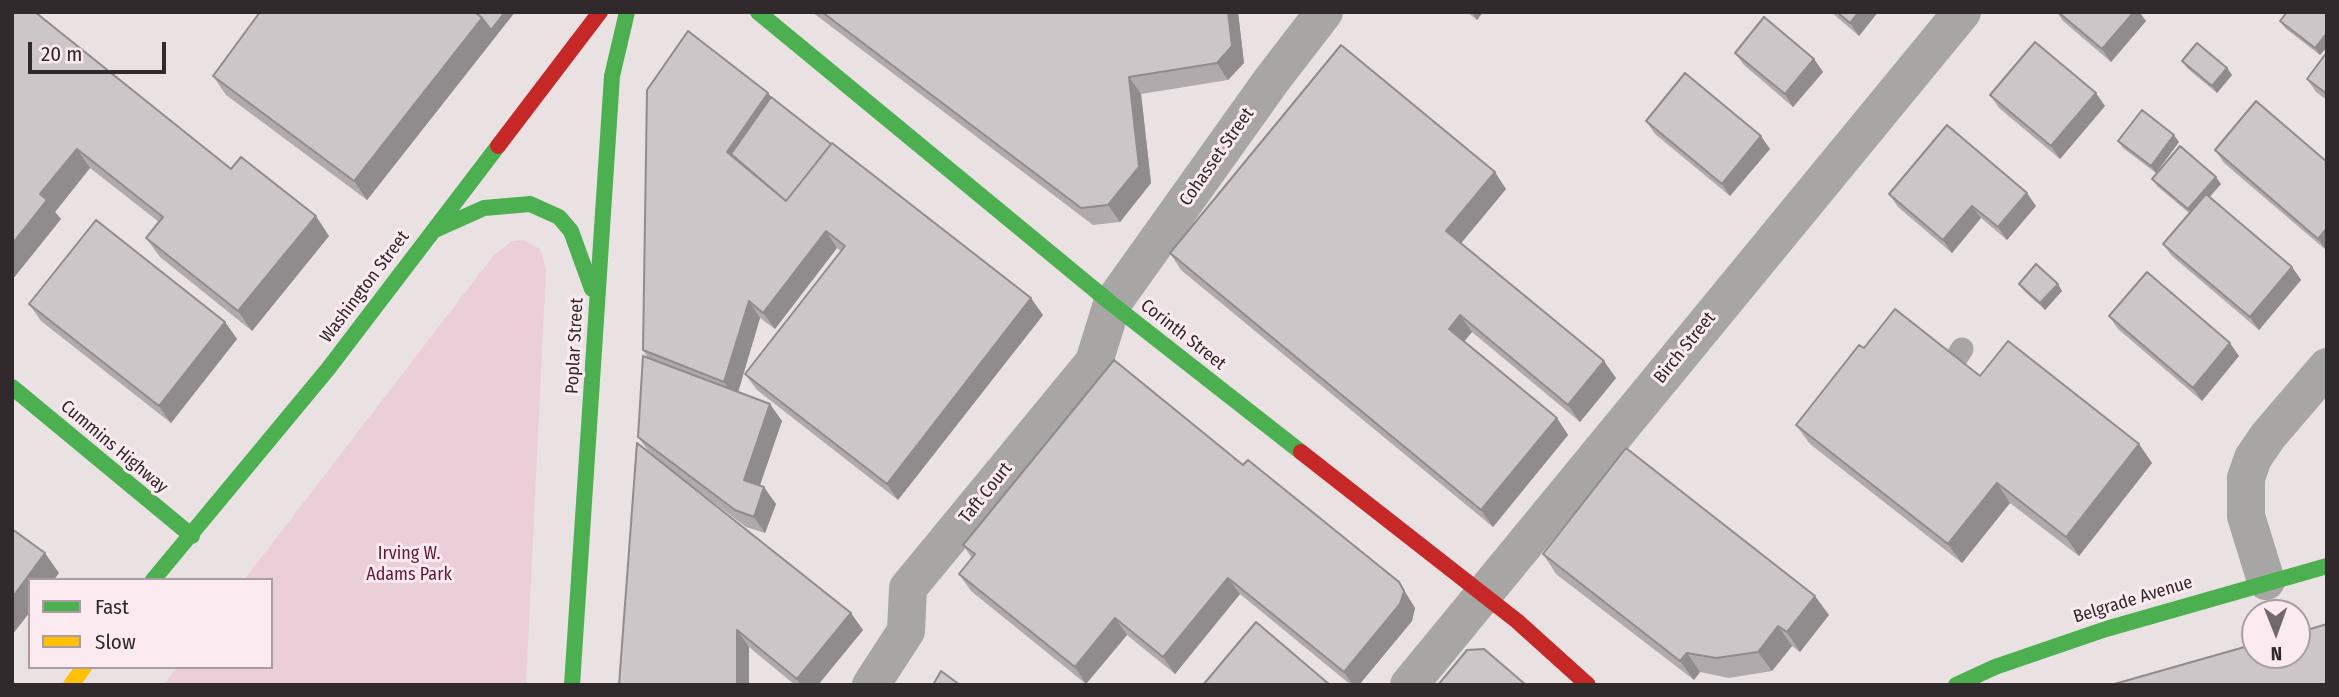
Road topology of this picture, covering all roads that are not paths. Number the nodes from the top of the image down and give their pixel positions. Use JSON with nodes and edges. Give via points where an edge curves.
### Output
{"nodes":[{"id":1,"x":600,"y":12,"type":"edge"},
{"id":2,"x":627,"y":12,"type":"edge"},
{"id":3,"x":758,"y":12,"type":"edge"},
{"id":4,"x":1324,"y":12,"type":"edge"},
{"id":5,"x":1962,"y":12,"type":"edge"},
{"id":6,"x":430,"y":233,"type":"junction"},
{"id":7,"x":1112,"y":304,"type":"junction"},
{"id":8,"x":597,"y":305,"type":"junction"},
{"id":9,"x":2327,"y":367,"type":"edge"},
{"id":10,"x":12,"y":387,"type":"edge"},
{"id":11,"x":192,"y":536,"type":"junction"},
{"id":12,"x":2327,"y":566,"type":"edge"},
{"id":13,"x":155,"y":578,"type":"edge"},
{"id":14,"x":2266,"y":581,"type":"junction"},
{"id":15,"x":1484,"y":595,"type":"junction"},
{"id":16,"x":83,"y":669,"type":"edge"},
{"id":17,"x":71,"y":685,"type":"edge"},
{"id":18,"x":572,"y":685,"type":"edge"},
{"id":19,"x":871,"y":685,"type":"edge"},
{"id":20,"x":1409,"y":685,"type":"edge"},
{"id":21,"x":1588,"y":685,"type":"edge"},
{"id":22,"x":1956,"y":685,"type":"edge"}],
"edges":[{"from":1,"to":6,"type":"main road","name":"Washington Street"},
{"from":2,"to":8,"type":"main road","name":"Poplar Street","via":[[612,76]]},
{"from":3,"to":7,"type":"main road","name":"Corinth Street"},
{"from":4,"to":7,"type":"street","name":"Cohasset Street"},
{"from":5,"to":15,"type":"street","name":"Birch Street"},
{"from":6,"to":8,"type":"main road","via":[[484,208],[530,204],[559,217],[571,231]]},
{"from":6,"to":11,"type":"main road","name":"Washington Street"},
{"from":7,"to":15,"type":"main road","name":"Corinth Street"},
{"from":7,"to":19,"type":"street","name":"Taft Court","via":[[1094,362],[908,588],[906,631]]},
{"from":8,"to":18,"type":"main road","name":"Poplar Street"},
{"from":9,"to":14,"type":"street","via":[[2268,436],[2246,478],[2246,516]]},
{"from":10,"to":11,"type":"main road","name":"Cummins Highway"},
{"from":11,"to":13,"type":"main road","name":"Washington Street"},
{"from":12,"to":14,"type":"main road","name":"Belgrade Avenue"},
{"from":14,"to":22,"type":"main road","name":"Belgrade Avenue","via":[[2048,647]]},
{"from":15,"to":20,"type":"street","name":"Birch Street"},
{"from":15,"to":21,"type":"main road","name":"Corinth Street"},
{"from":16,"to":17,"type":"main road"}]}
